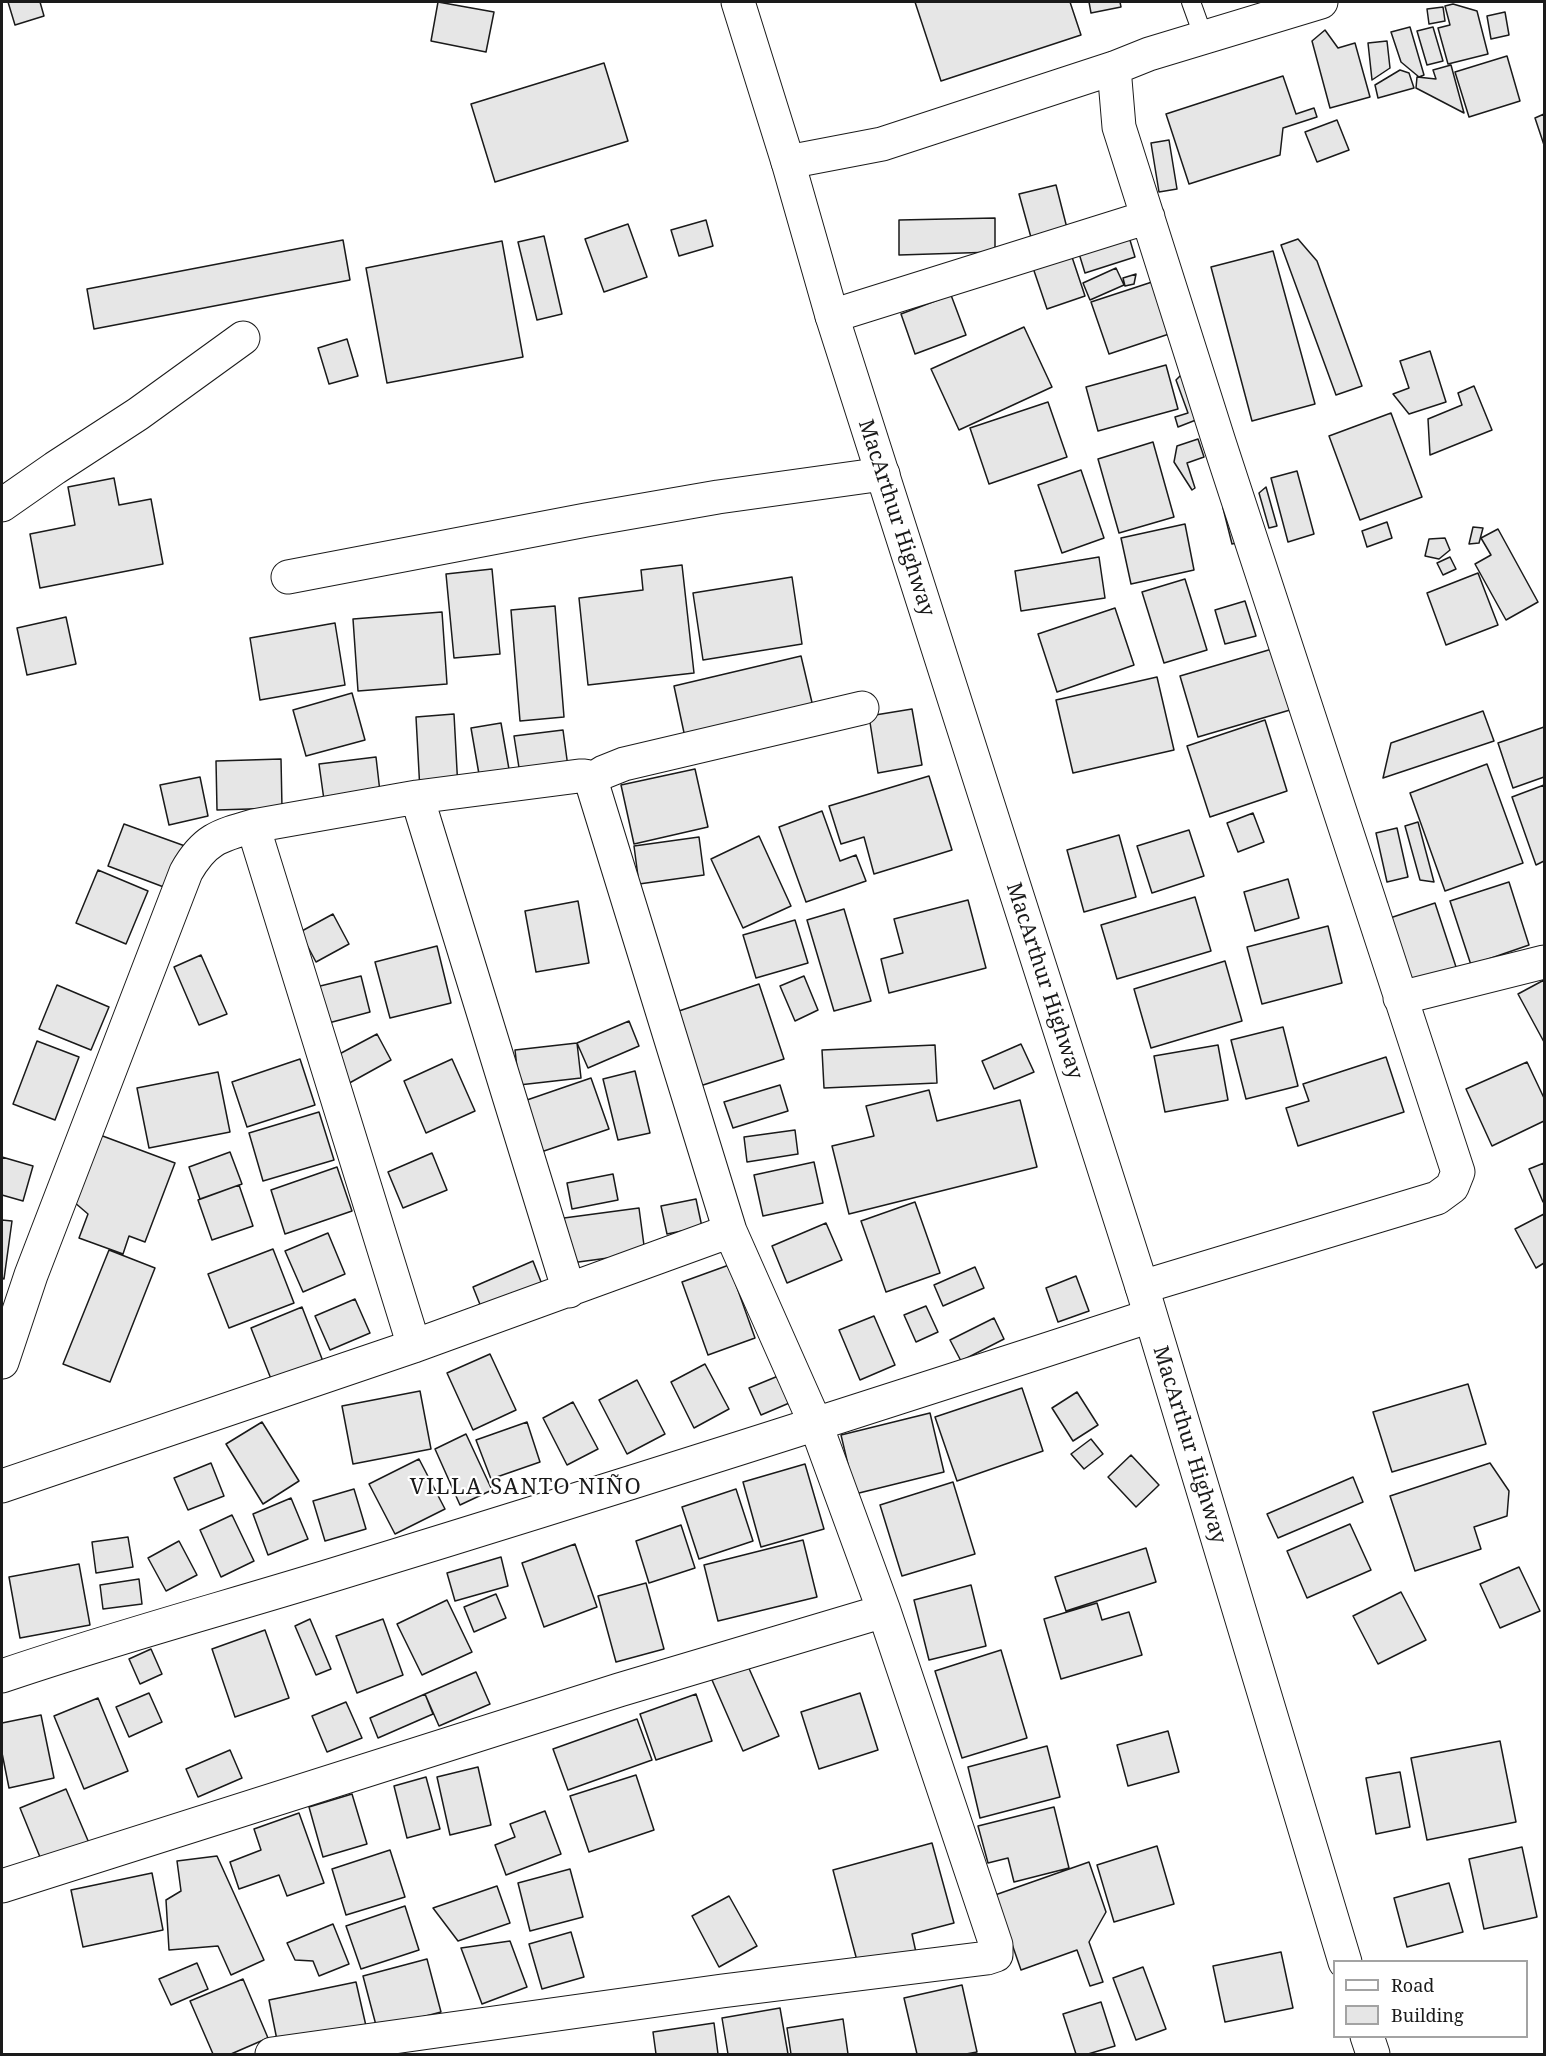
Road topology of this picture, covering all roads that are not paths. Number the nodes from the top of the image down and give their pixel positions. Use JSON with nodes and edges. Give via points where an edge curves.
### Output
{"nodes":[{"id":1,"x":738,"y":2,"type":"edge"},
{"id":2,"x":1191,"y":2,"type":"edge"},
{"id":3,"x":1321,"y":2,"type":"edge"},
{"id":4,"x":1204,"y":38,"type":"junction"},
{"id":5,"x":1114,"y":68,"type":"junction"},
{"id":6,"x":788,"y":162,"type":"junction"},
{"id":7,"x":1148,"y":217,"type":"junction"},
{"id":8,"x":832,"y":316,"type":"junction"},
{"id":9,"x":243,"y":338,"type":"dead end"},
{"id":10,"x":883,"y":474,"type":"junction"},
{"id":11,"x":2,"y":505,"type":"edge"},
{"id":12,"x":288,"y":577,"type":"dead end"},
{"id":13,"x":862,"y":708,"type":"dead end"},
{"id":14,"x":591,"y":780,"type":"junction"},
{"id":15,"x":417,"y":797,"type":"junction"},
{"id":16,"x":253,"y":826,"type":"junction"},
{"id":17,"x":1545,"y":962,"type":"edge"},
{"id":18,"x":1400,"y":998,"type":"junction"},
{"id":19,"x":729,"y":1231,"type":"junction"},
{"id":20,"x":569,"y":1291,"type":"junction"},
{"id":21,"x":1146,"y":1301,"type":"junction"},
{"id":22,"x":414,"y":1346,"type":"junction"},
{"id":23,"x":2,"y":1362,"type":"edge"},
{"id":24,"x":816,"y":1425,"type":"junction"},
{"id":25,"x":2,"y":1486,"type":"edge"},
{"id":26,"x":884,"y":1611,"type":"junction"},
{"id":27,"x":2,"y":1676,"type":"edge"},
{"id":28,"x":2,"y":1886,"type":"edge"},
{"id":29,"x":1344,"y":1960,"type":"edge"},
{"id":30,"x":1367,"y":2038,"type":"edge"},
{"id":31,"x":272,"y":2055,"type":"edge"},
{"id":32,"x":1373,"y":2055,"type":"edge"}],
"edges":[{"from":1,"to":6,"type":"main road","name":"MacArthur Highway"},
{"from":2,"to":4,"type":"lane"},
{"from":3,"to":4,"type":"main road"},
{"from":4,"to":5,"type":"main road"},
{"from":5,"to":6,"type":"main road","via":[[882,144]]},
{"from":5,"to":7,"type":"main road","via":[[1119,127]]},
{"from":6,"to":8,"type":"main road","name":"MacArthur Highway"},
{"from":7,"to":8,"type":"main road"},
{"from":7,"to":18,"type":"main road"},
{"from":8,"to":10,"type":"main road","name":"MacArthur Highway"},
{"from":9,"to":11,"type":"main road"},
{"from":10,"to":12,"type":"main road","via":[[718,497]]},
{"from":10,"to":21,"type":"main road","name":"MacArthur Highway"},
{"from":13,"to":14,"type":"main road","via":[[624,764]]},
{"from":14,"to":15,"type":"main road","via":[[579,776]]},
{"from":14,"to":19,"type":"main road"},
{"from":15,"to":16,"type":"main road"},
{"from":15,"to":20,"type":"main road"},
{"from":16,"to":22,"type":"main road"},
{"from":16,"to":23,"type":"main road","via":[[204,846],[186,872],[31,1275]]},
{"from":17,"to":18,"type":"main road"},
{"from":18,"to":21,"type":"main road","via":[[1458,1173],[1452,1187],[1437,1198]]},
{"from":19,"to":20,"type":"main road"},
{"from":19,"to":24,"type":"main road"},
{"from":20,"to":22,"type":"main road"},
{"from":21,"to":24,"type":"main road"},
{"from":21,"to":29,"type":"main road","name":"MacArthur Highway"},
{"from":22,"to":25,"type":"main road"},
{"from":24,"to":26,"type":"main road"},
{"from":24,"to":27,"type":"main road"},
{"from":26,"to":28,"type":"main road","via":[[597,1697]]},
{"from":26,"to":31,"type":"main road","via":[[996,1955]]},
{"from":30,"to":32,"type":"main road"}]}
